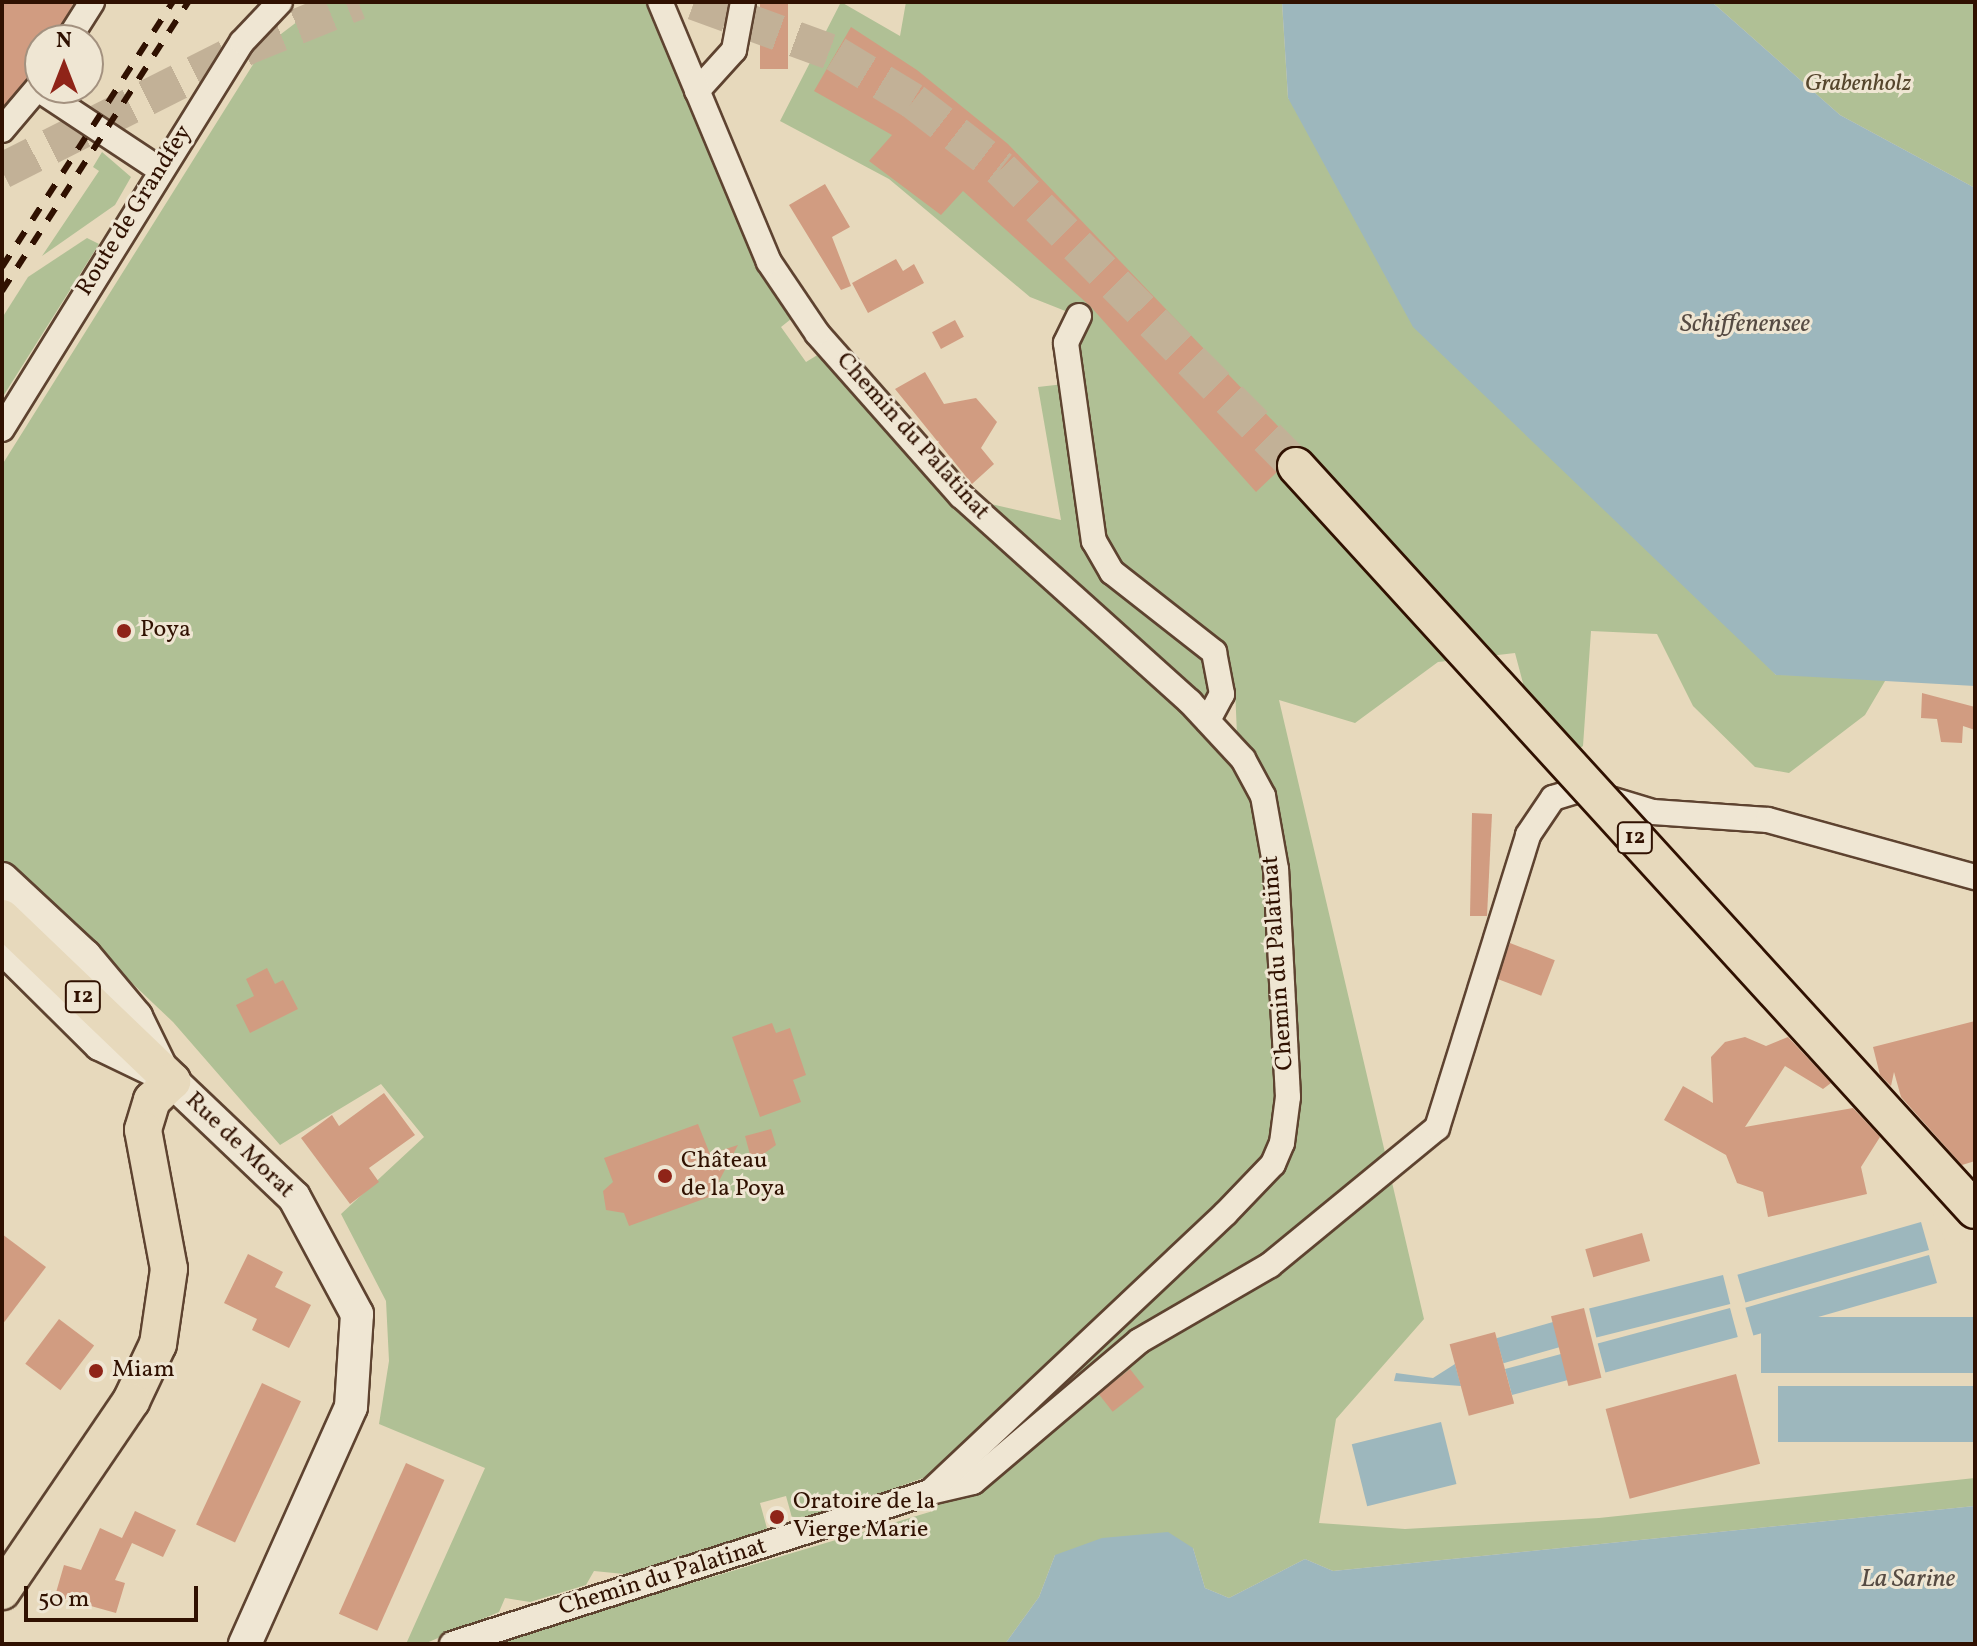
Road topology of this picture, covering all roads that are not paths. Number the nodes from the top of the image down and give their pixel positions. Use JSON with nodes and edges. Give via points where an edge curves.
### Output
{"nodes":[{"id":1,"x":92,"y":2,"type":"edge"},
{"id":2,"x":280,"y":2,"type":"edge"},
{"id":3,"x":660,"y":2,"type":"edge"},
{"id":4,"x":743,"y":2,"type":"edge"},
{"id":5,"x":78,"y":24,"type":"edge"},
{"id":6,"x":697,"y":91,"type":"junction"},
{"id":7,"x":24,"y":104,"type":"edge"},
{"id":8,"x":64,"y":104,"type":"edge"},
{"id":9,"x":2,"y":130,"type":"edge"},
{"id":10,"x":159,"y":169,"type":"junction"},
{"id":11,"x":1079,"y":316,"type":"dead end"},
{"id":12,"x":2,"y":429,"type":"edge"},
{"id":13,"x":1296,"y":466,"type":"tunnel mouth"},
{"id":14,"x":1208,"y":720,"type":"junction"},
{"id":15,"x":1975,"y":877,"type":"edge"},
{"id":16,"x":2,"y":879,"type":"edge"},
{"id":17,"x":2,"y":918,"type":"edge"},
{"id":18,"x":2,"y":947,"type":"edge"},
{"id":19,"x":168,"y":1078,"type":"junction"},
{"id":20,"x":1975,"y":1210,"type":"edge"},
{"id":21,"x":930,"y":1492,"type":"junction"},
{"id":22,"x":2,"y":1591,"type":"edge"},
{"id":23,"x":245,"y":1644,"type":"edge"},
{"id":24,"x":452,"y":1644,"type":"edge"}],
"edges":[{"from":1,"to":5,"type":"street"},
{"from":2,"to":10,"type":"street","name":"Route de Grandfey","via":[[242,42]]},
{"from":3,"to":6,"type":"street","name":"Chemin du Palatinat"},
{"from":4,"to":6,"type":"street","via":[[734,50]]},
{"from":6,"to":14,"type":"street","name":"Chemin du Palatinat","via":[[769,262],[817,333],[961,496]]},
{"from":7,"to":9,"type":"street"},
{"from":8,"to":10,"type":"street"},
{"from":10,"to":12,"type":"street","name":"Route de Grandfey"},
{"from":11,"to":14,"type":"street","via":[[1066,343],[1094,541],[1112,572],[1214,652],[1222,694]]},
{"from":13,"to":20,"type":"main road","number":"12","bridge":true},
{"from":14,"to":21,"type":"street","name":"Chemin du Palatinat","via":[[1243,759],[1265,811],[1276,869],[1288,1097],[1282,1143],[1273,1164],[1225,1214]]},
{"from":15,"to":21,"type":"street","via":[[1768,820],[1653,812],[1580,790],[1553,798],[1528,835],[1437,1128],[1270,1265],[1139,1341],[973,1482]]},
{"from":16,"to":19,"type":"main road","name":"Rue de Morat","via":[[85,956],[136,1017]]},
{"from":17,"to":19,"type":"main road","number":"12"},
{"from":18,"to":19,"type":"main road","name":"Rue de Morat","via":[[100,1044]]},
{"from":19,"to":22,"type":"main road","via":[[152,1100],[143,1130],[169,1269],[158,1344],[131,1401]]},
{"from":19,"to":23,"type":"main road","name":"Rue de Morat","via":[[258,1158],[312,1220],[357,1314],[358,1378],[339,1438]]},
{"from":21,"to":24,"type":"street","name":"Chemin du Palatinat"}]}
